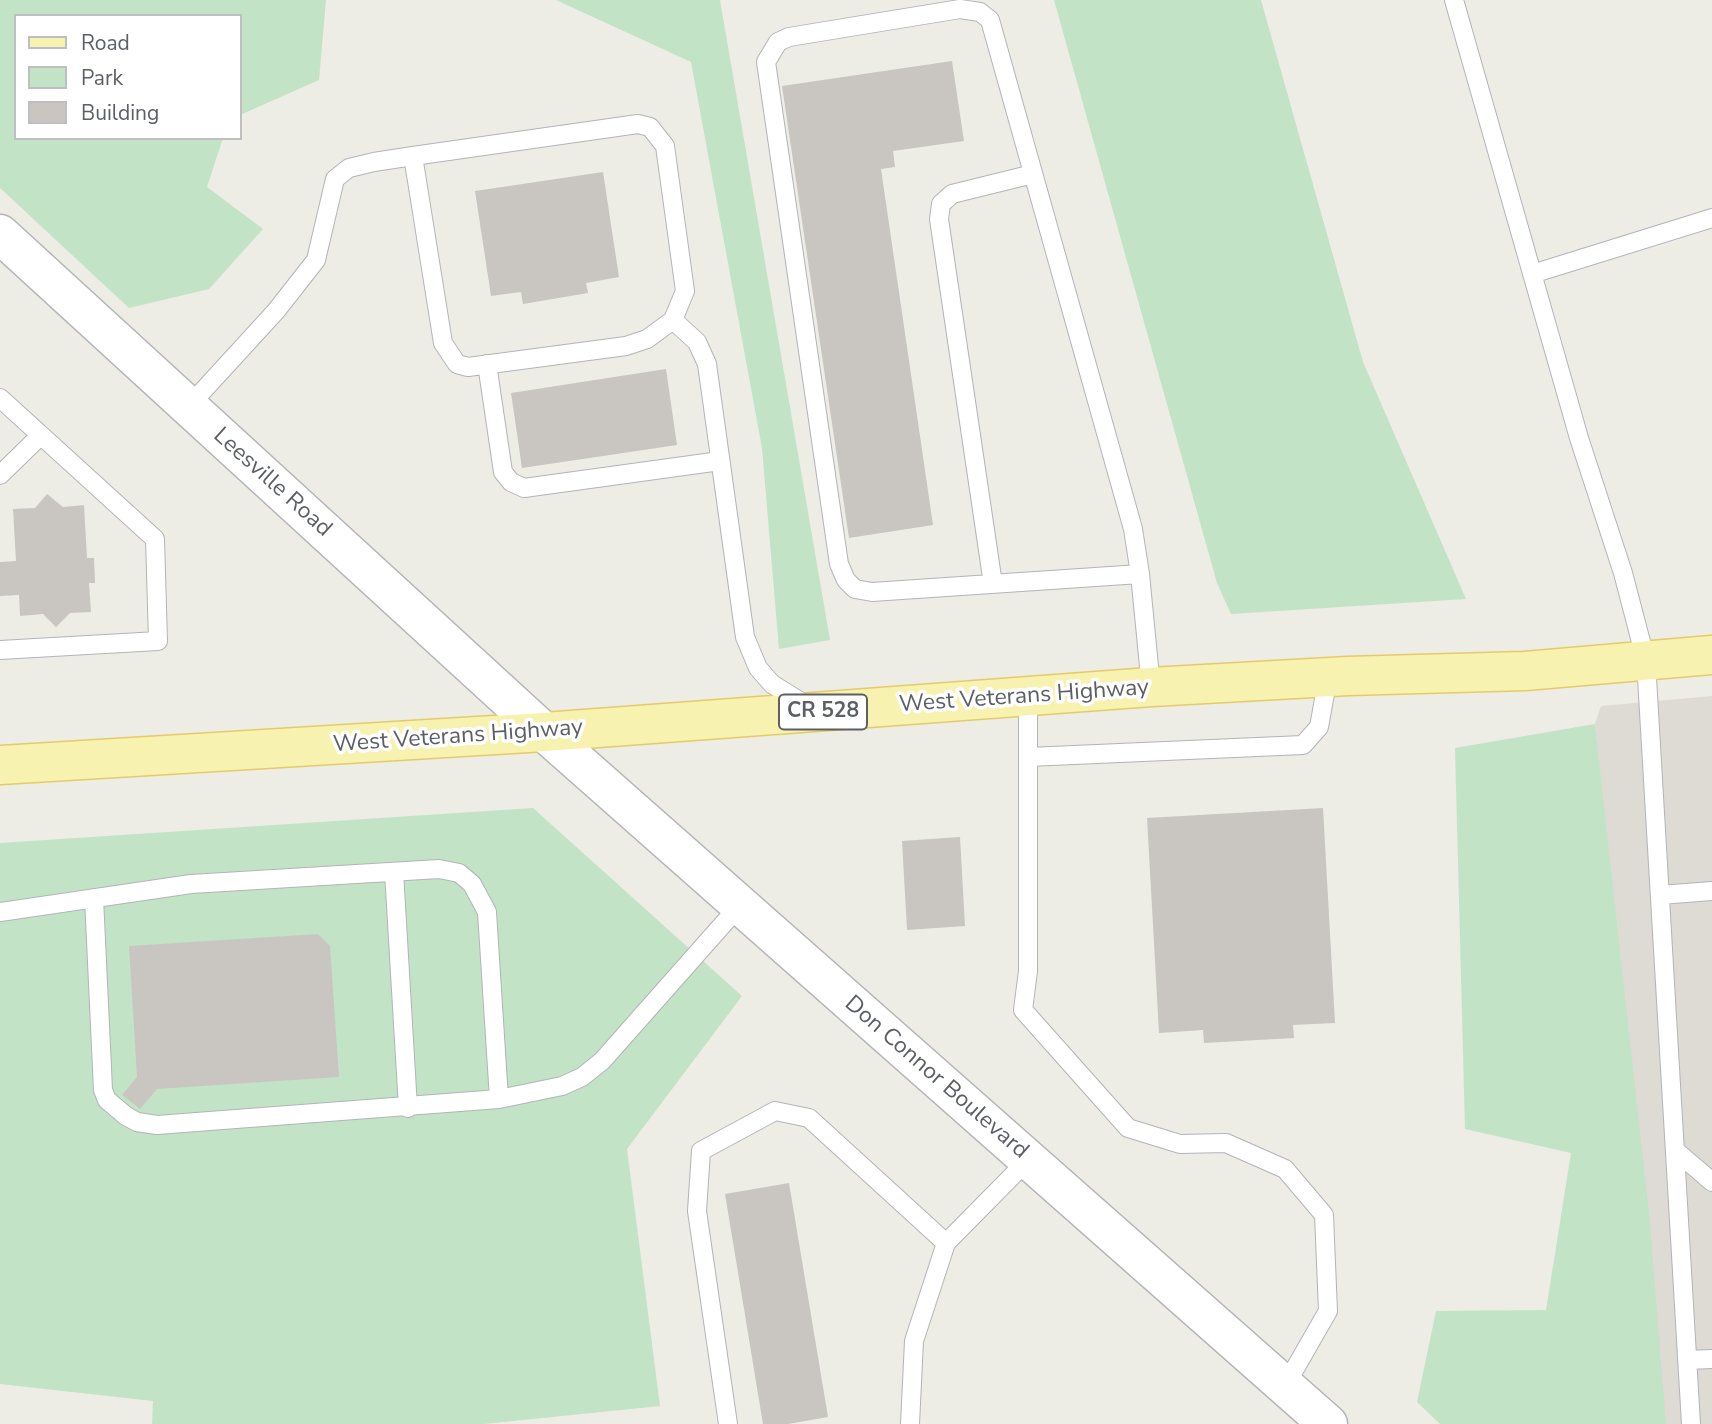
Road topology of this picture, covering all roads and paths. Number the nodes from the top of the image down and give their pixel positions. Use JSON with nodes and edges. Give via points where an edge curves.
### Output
{"nodes":[{"id":1,"x":1454,"y":0,"type":"edge"},
{"id":2,"x":414,"y":156,"type":"junction"},
{"id":3,"x":1033,"y":174,"type":"junction"},
{"id":4,"x":1712,"y":218,"type":"edge"},
{"id":5,"x":0,"y":234,"type":"edge"},
{"id":6,"x":1532,"y":274,"type":"junction"},
{"id":7,"x":673,"y":320,"type":"junction"},
{"id":8,"x":486,"y":364,"type":"junction"},
{"id":9,"x":0,"y":398,"type":"edge"},
{"id":10,"x":188,"y":406,"type":"junction"},
{"id":11,"x":41,"y":435,"type":"junction"},
{"id":12,"x":720,"y":461,"type":"junction"},
{"id":13,"x":0,"y":475,"type":"edge"},
{"id":14,"x":1140,"y":574,"type":"junction"},
{"id":15,"x":993,"y":584,"type":"junction"},
{"id":16,"x":0,"y":650,"type":"edge"},
{"id":17,"x":1712,"y":655,"type":"edge"},
{"id":18,"x":1646,"y":661,"type":"junction"},
{"id":19,"x":1328,"y":677,"type":"junction"},
{"id":20,"x":1151,"y":687,"type":"junction"},
{"id":21,"x":1028,"y":698,"type":"junction"},
{"id":22,"x":818,"y":712,"type":"junction"},
{"id":23,"x":544,"y":732,"type":"junction"},
{"id":24,"x":1028,"y":757,"type":"junction"},
{"id":25,"x":0,"y":765,"type":"edge"},
{"id":26,"x":394,"y":872,"type":"junction"},
{"id":27,"x":1712,"y":891,"type":"edge"},
{"id":28,"x":1660,"y":895,"type":"junction"},
{"id":29,"x":94,"y":898,"type":"junction"},
{"id":30,"x":740,"y":905,"type":"junction"},
{"id":31,"x":0,"y":912,"type":"edge"},
{"id":32,"x":499,"y":1099,"type":"junction"},
{"id":33,"x":408,"y":1108,"type":"junction"},
{"id":34,"x":1676,"y":1151,"type":"junction"},
{"id":35,"x":1028,"y":1160,"type":"junction"},
{"id":36,"x":1712,"y":1182,"type":"edge"},
{"id":37,"x":946,"y":1244,"type":"junction"},
{"id":38,"x":1712,"y":1359,"type":"edge"},
{"id":39,"x":1687,"y":1360,"type":"junction"},
{"id":40,"x":1285,"y":1386,"type":"junction"},
{"id":41,"x":729,"y":1424,"type":"edge"},
{"id":42,"x":910,"y":1424,"type":"edge"},
{"id":43,"x":1328,"y":1424,"type":"edge"},
{"id":44,"x":1691,"y":1424,"type":"edge"}],
"edges":[{"from":1,"to":6,"type":"lane"},
{"from":2,"to":7,"type":"lane","via":[[638,124],[650,127],[665,146],[685,291]]},
{"from":2,"to":8,"type":"lane","via":[[443,343],[457,363],[468,367]]},
{"from":2,"to":10,"type":"lane","via":[[349,168],[335,179],[316,260],[276,311]]},
{"from":3,"to":14,"type":"lane","via":[[1133,529]]},
{"from":3,"to":15,"type":"lane","via":[[952,194],[941,204],[939,219]]},
{"from":3,"to":15,"type":"lane","via":[[990,20],[980,12],[960,9],[789,37],[770,50],[766,62],[842,572],[855,590],[872,592]]},
{"from":4,"to":6,"type":"lane"},
{"from":5,"to":10,"type":"street","name":"Leesville Road"},
{"from":6,"to":18,"type":"lane"},
{"from":7,"to":8,"type":"lane","via":[[647,339],[626,346]]},
{"from":7,"to":12,"type":"lane","via":[[697,342],[707,364]]},
{"from":8,"to":12,"type":"lane","via":[[503,472],[524,488]]},
{"from":9,"to":11,"type":"lane"},
{"from":10,"to":23,"type":"street","name":"Leesville Road"},
{"from":11,"to":13,"type":"lane"},
{"from":11,"to":16,"type":"lane","via":[[155,539],[158,641]]},
{"from":12,"to":22,"type":"lane","via":[[745,637],[772,684]]},
{"from":14,"to":15,"type":"lane"},
{"from":14,"to":20,"type":"lane"},
{"from":17,"to":18,"type":"main road","name":"West Veterans Highway","number":"CR 528"},
{"from":18,"to":19,"type":"main road","name":"West Veterans Highway","number":"CR 528","via":[[1525,671]]},
{"from":18,"to":28,"type":"lane"},
{"from":19,"to":20,"type":"main road","name":"West Veterans Highway","number":"CR 528"},
{"from":19,"to":24,"type":"lane","via":[[1319,727],[1303,745]]},
{"from":20,"to":21,"type":"main road","name":"West Veterans Highway","number":"CR 528"},
{"from":21,"to":22,"type":"main road","name":"West Veterans Highway","number":"CR 528"},
{"from":21,"to":24,"type":"lane"},
{"from":22,"to":23,"type":"main road","name":"West Veterans Highway","number":"CR 528"},
{"from":23,"to":25,"type":"main road","name":"West Veterans Highway","number":"CR 528"},
{"from":23,"to":30,"type":"street","name":"Don Connor Boulevard"},
{"from":24,"to":40,"type":"lane","via":[[1024,1010],[1128,1128],[1180,1144],[1226,1143],[1261,1158],[1285,1169],[1324,1215],[1328,1311]]},
{"from":26,"to":29,"type":"lane","via":[[191,884]]},
{"from":26,"to":32,"type":"lane","via":[[439,869],[459,873],[480,895],[487,912]]},
{"from":26,"to":33,"type":"lane"},
{"from":27,"to":28,"type":"lane"},
{"from":28,"to":34,"type":"lane"},
{"from":29,"to":31,"type":"lane"},
{"from":29,"to":33,"type":"lane","via":[[103,1090],[107,1100],[126,1116],[157,1125]]},
{"from":30,"to":32,"type":"lane","via":[[593,1070],[562,1086]]},
{"from":30,"to":35,"type":"street","name":"Don Connor Boulevard"},
{"from":32,"to":33,"type":"lane"},
{"from":34,"to":36,"type":"lane"},
{"from":34,"to":39,"type":"lane"},
{"from":35,"to":37,"type":"lane"},
{"from":35,"to":40,"type":"street","name":"Don Connor Boulevard"},
{"from":37,"to":41,"type":"lane","via":[[809,1118],[775,1111],[701,1151],[697,1211]]},
{"from":37,"to":42,"type":"lane","via":[[914,1341]]},
{"from":38,"to":39,"type":"lane"},
{"from":39,"to":44,"type":"lane"},
{"from":40,"to":43,"type":"street","name":"Don Connor Boulevard"}]}
